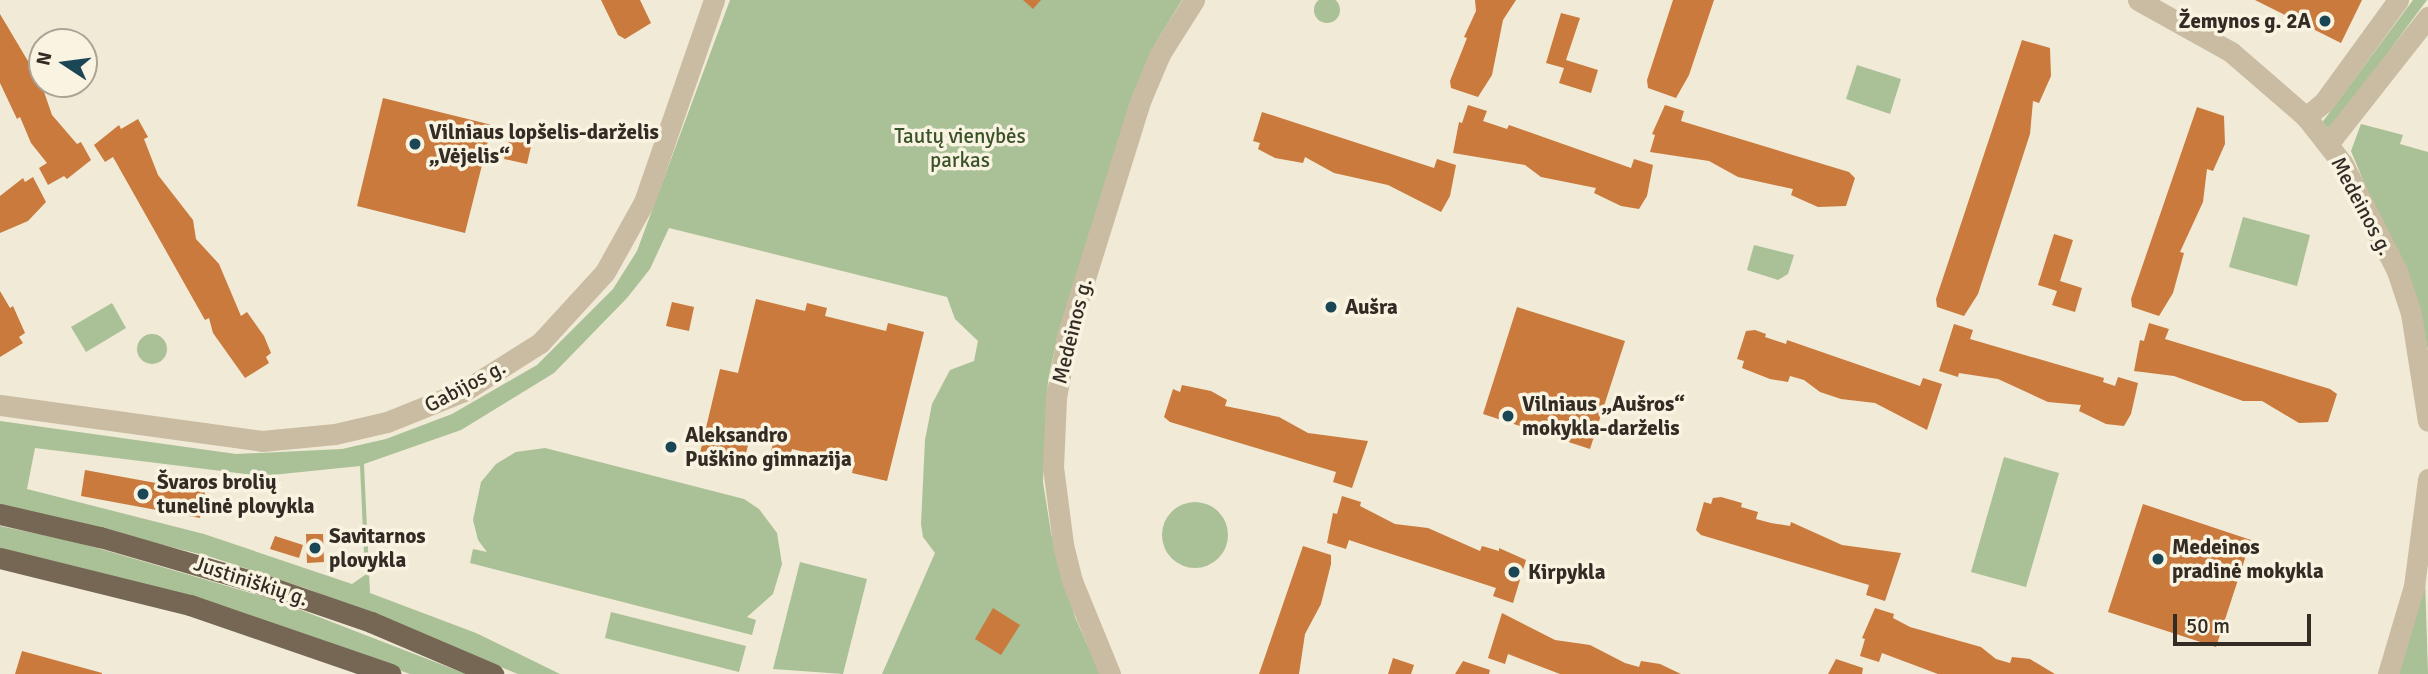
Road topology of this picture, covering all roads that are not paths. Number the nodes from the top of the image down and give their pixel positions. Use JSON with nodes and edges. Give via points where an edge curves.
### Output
{"nodes":[{"id":1,"x":714,"y":0,"type":"edge"},
{"id":2,"x":1194,"y":0,"type":"edge"},
{"id":3,"x":2138,"y":0,"type":"edge"},
{"id":4,"x":2398,"y":0,"type":"edge"},
{"id":5,"x":2428,"y":16,"type":"edge"},
{"id":6,"x":2306,"y":117,"type":"junction"},
{"id":7,"x":2328,"y":144,"type":"junction"},
{"id":8,"x":0,"y":405,"type":"edge"},
{"id":9,"x":2428,"y":421,"type":"edge"},
{"id":10,"x":2428,"y":480,"type":"edge"},
{"id":11,"x":0,"y":514,"type":"edge"},
{"id":12,"x":0,"y":558,"type":"edge"},
{"id":13,"x":390,"y":674,"type":"edge"},
{"id":14,"x":493,"y":674,"type":"edge"},
{"id":15,"x":1110,"y":674,"type":"edge"},
{"id":16,"x":2388,"y":674,"type":"edge"}],
"edges":[{"from":1,"to":8,"type":"street","name":"Gabijos g.","via":[[644,202],[605,272],[540,342],[464,391],[387,422],[335,434],[262,441]]},
{"from":2,"to":15,"type":"street","name":"Medeinos g.","via":[[1160,54],[1141,99],[1067,335],[1056,398],[1054,467],[1063,544],[1080,603]]},
{"from":3,"to":6,"type":"street","name":"Medeinos g.","via":[[2223,46]]},
{"from":4,"to":6,"type":"street","via":[[2324,102]]},
{"from":5,"to":7,"type":"street"},
{"from":6,"to":7,"type":"street","name":"Medeinos g."},
{"from":7,"to":9,"type":"street","name":"Medeinos g.","via":[[2367,208],[2397,271],[2420,348]]},
{"from":10,"to":16,"type":"street","via":[[2414,586]]},
{"from":11,"to":14,"type":"main road","name":"Justiniškių g.","via":[[100,537],[258,583],[371,622]]},
{"from":12,"to":13,"type":"main road","name":"Justiniškių g.","via":[[190,605]]}]}
